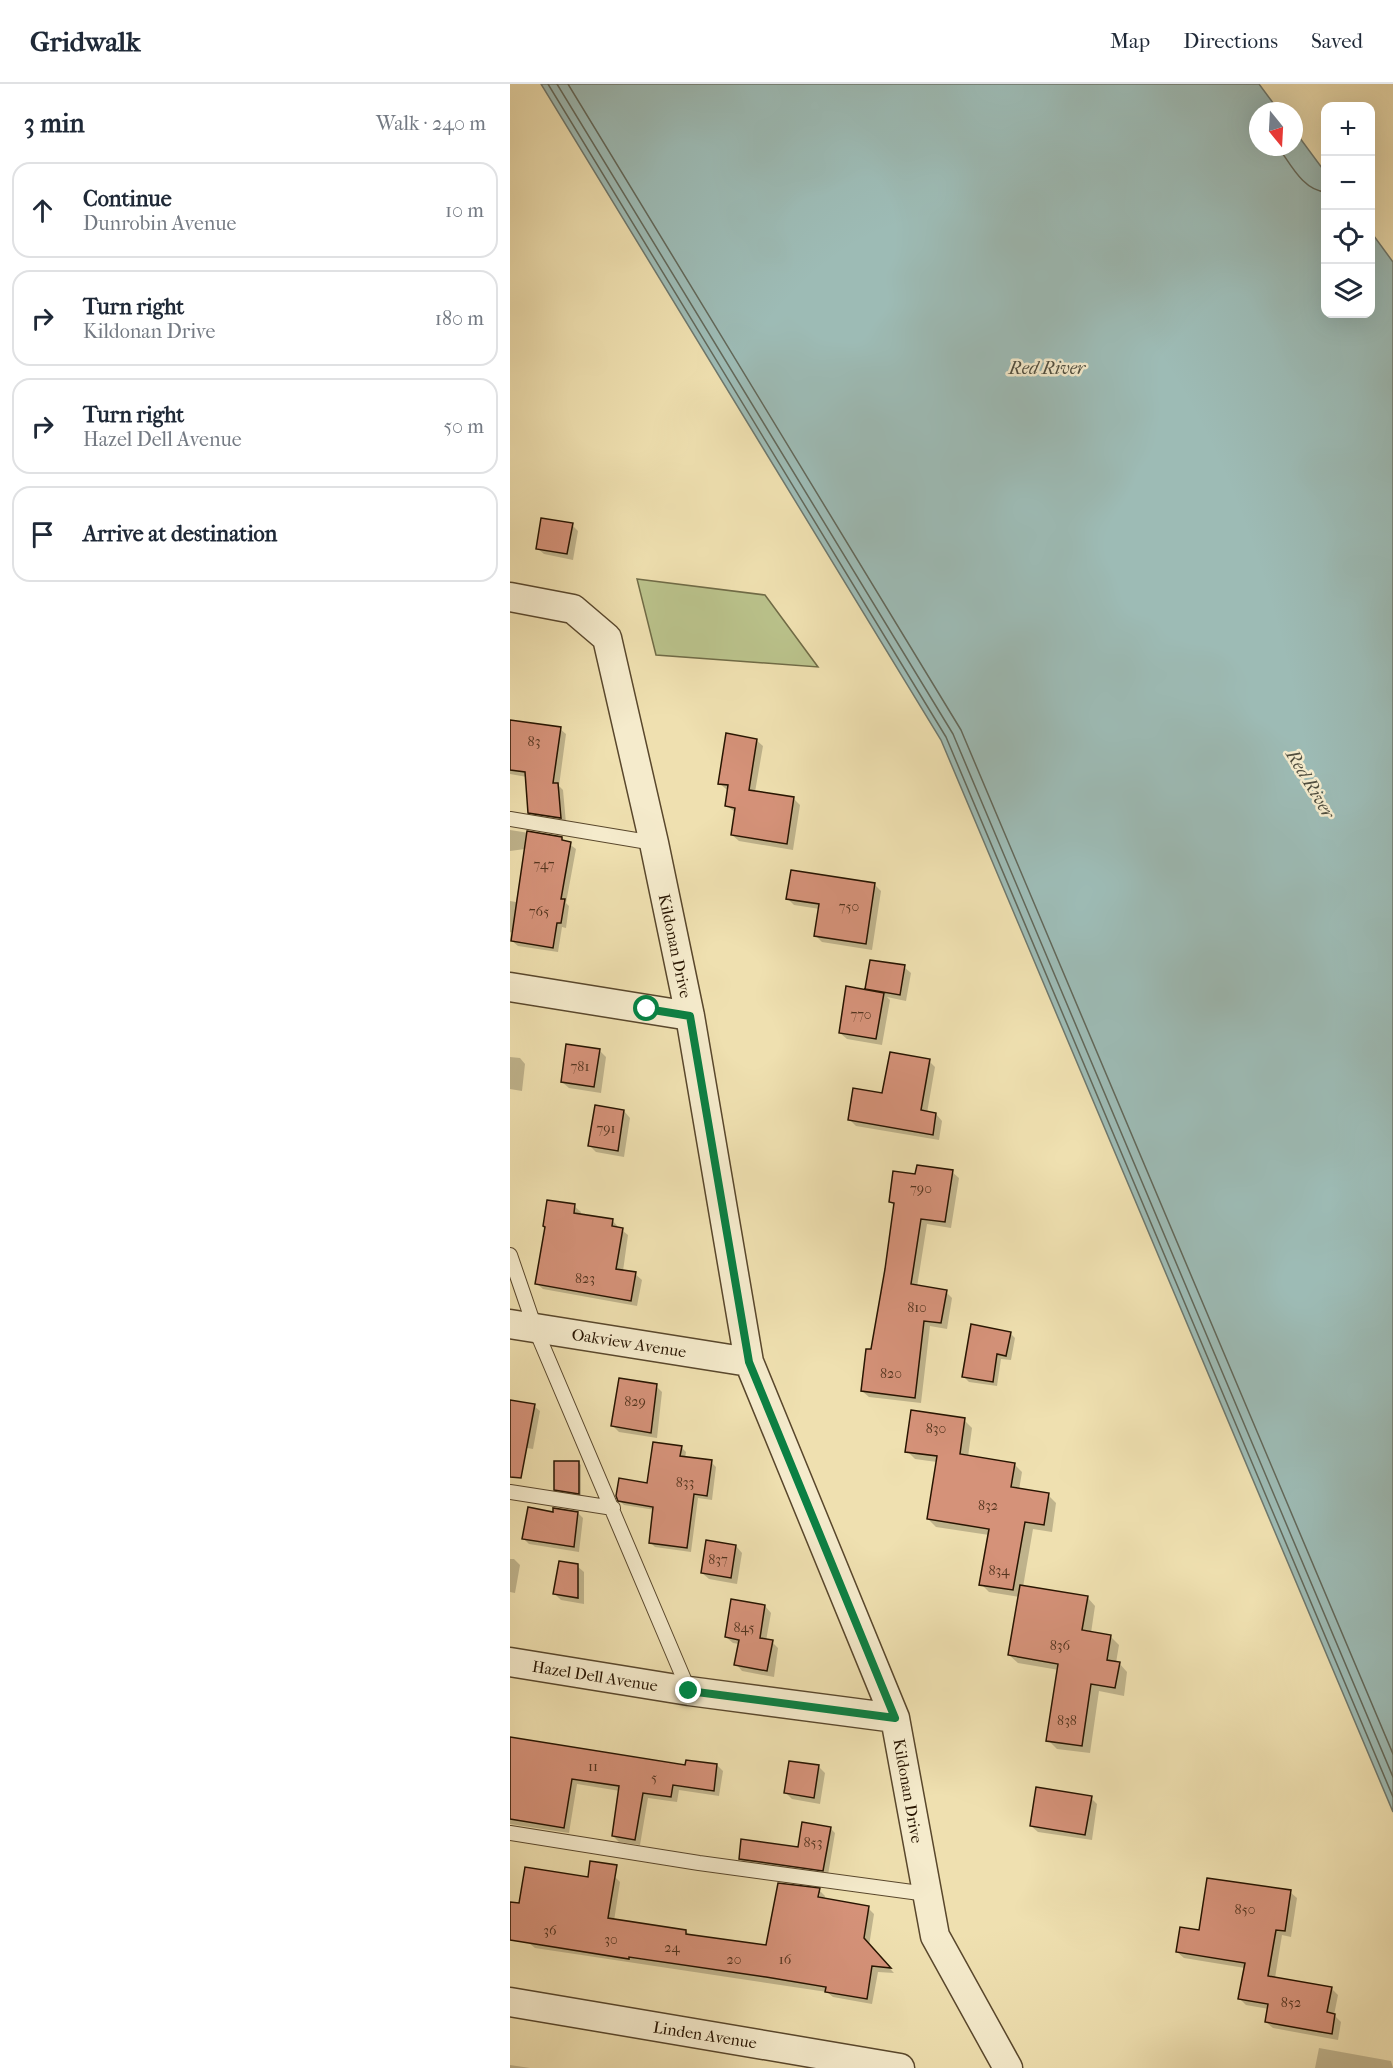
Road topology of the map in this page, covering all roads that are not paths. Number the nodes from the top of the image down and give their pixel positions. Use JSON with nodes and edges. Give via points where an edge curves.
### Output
{"nodes":[{"id":1,"x":510,"y":597,"type":"edge"},
{"id":2,"x":510,"y":819,"type":"edge"},
{"id":3,"x":654,"y":843,"type":"junction"},
{"id":4,"x":510,"y":987,"type":"edge"},
{"id":5,"x":690,"y":1016,"type":"junction"},
{"id":6,"x":510,"y":1255,"type":"edge"},
{"id":7,"x":522,"y":1326,"type":"edge"},
{"id":8,"x":749,"y":1362,"type":"junction"},
{"id":9,"x":510,"y":1492,"type":"edge"},
{"id":10,"x":613,"y":1508,"type":"junction"},
{"id":11,"x":510,"y":1662,"type":"edge"},
{"id":12,"x":689,"y":1691,"type":"junction"},
{"id":13,"x":895,"y":1718,"type":"junction"},
{"id":14,"x":510,"y":1833,"type":"edge"},
{"id":15,"x":927,"y":1894,"type":"junction"},
{"id":16,"x":510,"y":2002,"type":"edge"},
{"id":17,"x":854,"y":2064,"type":"edge"},
{"id":18,"x":900,"y":2068,"type":"edge"},
{"id":19,"x":1008,"y":2068,"type":"edge"}],
"edges":[{"from":1,"to":3,"type":"street","name":"Kildonan Drive","via":[[573,609],[607,638]]},
{"from":2,"to":3,"type":"lane"},
{"from":3,"to":5,"type":"street","name":"Kildonan Drive"},
{"from":4,"to":5,"type":"street"},
{"from":5,"to":8,"type":"street","name":"Kildonan Drive"},
{"from":6,"to":7,"type":"lane"},
{"from":7,"to":8,"type":"street","name":"Oakview Avenue"},
{"from":7,"to":10,"type":"lane"},
{"from":8,"to":13,"type":"street","name":"Kildonan Drive"},
{"from":9,"to":10,"type":"lane"},
{"from":10,"to":12,"type":"lane"},
{"from":11,"to":12,"type":"street","name":"Hazel Dell Avenue"},
{"from":12,"to":13,"type":"street","name":"Hazel Dell Avenue"},
{"from":13,"to":15,"type":"street","name":"Kildonan Drive"},
{"from":14,"to":15,"type":"lane"},
{"from":15,"to":19,"type":"street","name":"Kildonan Drive","via":[[935,1936]]},
{"from":16,"to":17,"type":"street","name":"Linden Avenue"},
{"from":17,"to":18,"type":"street","name":"Linden Avenue"}]}
